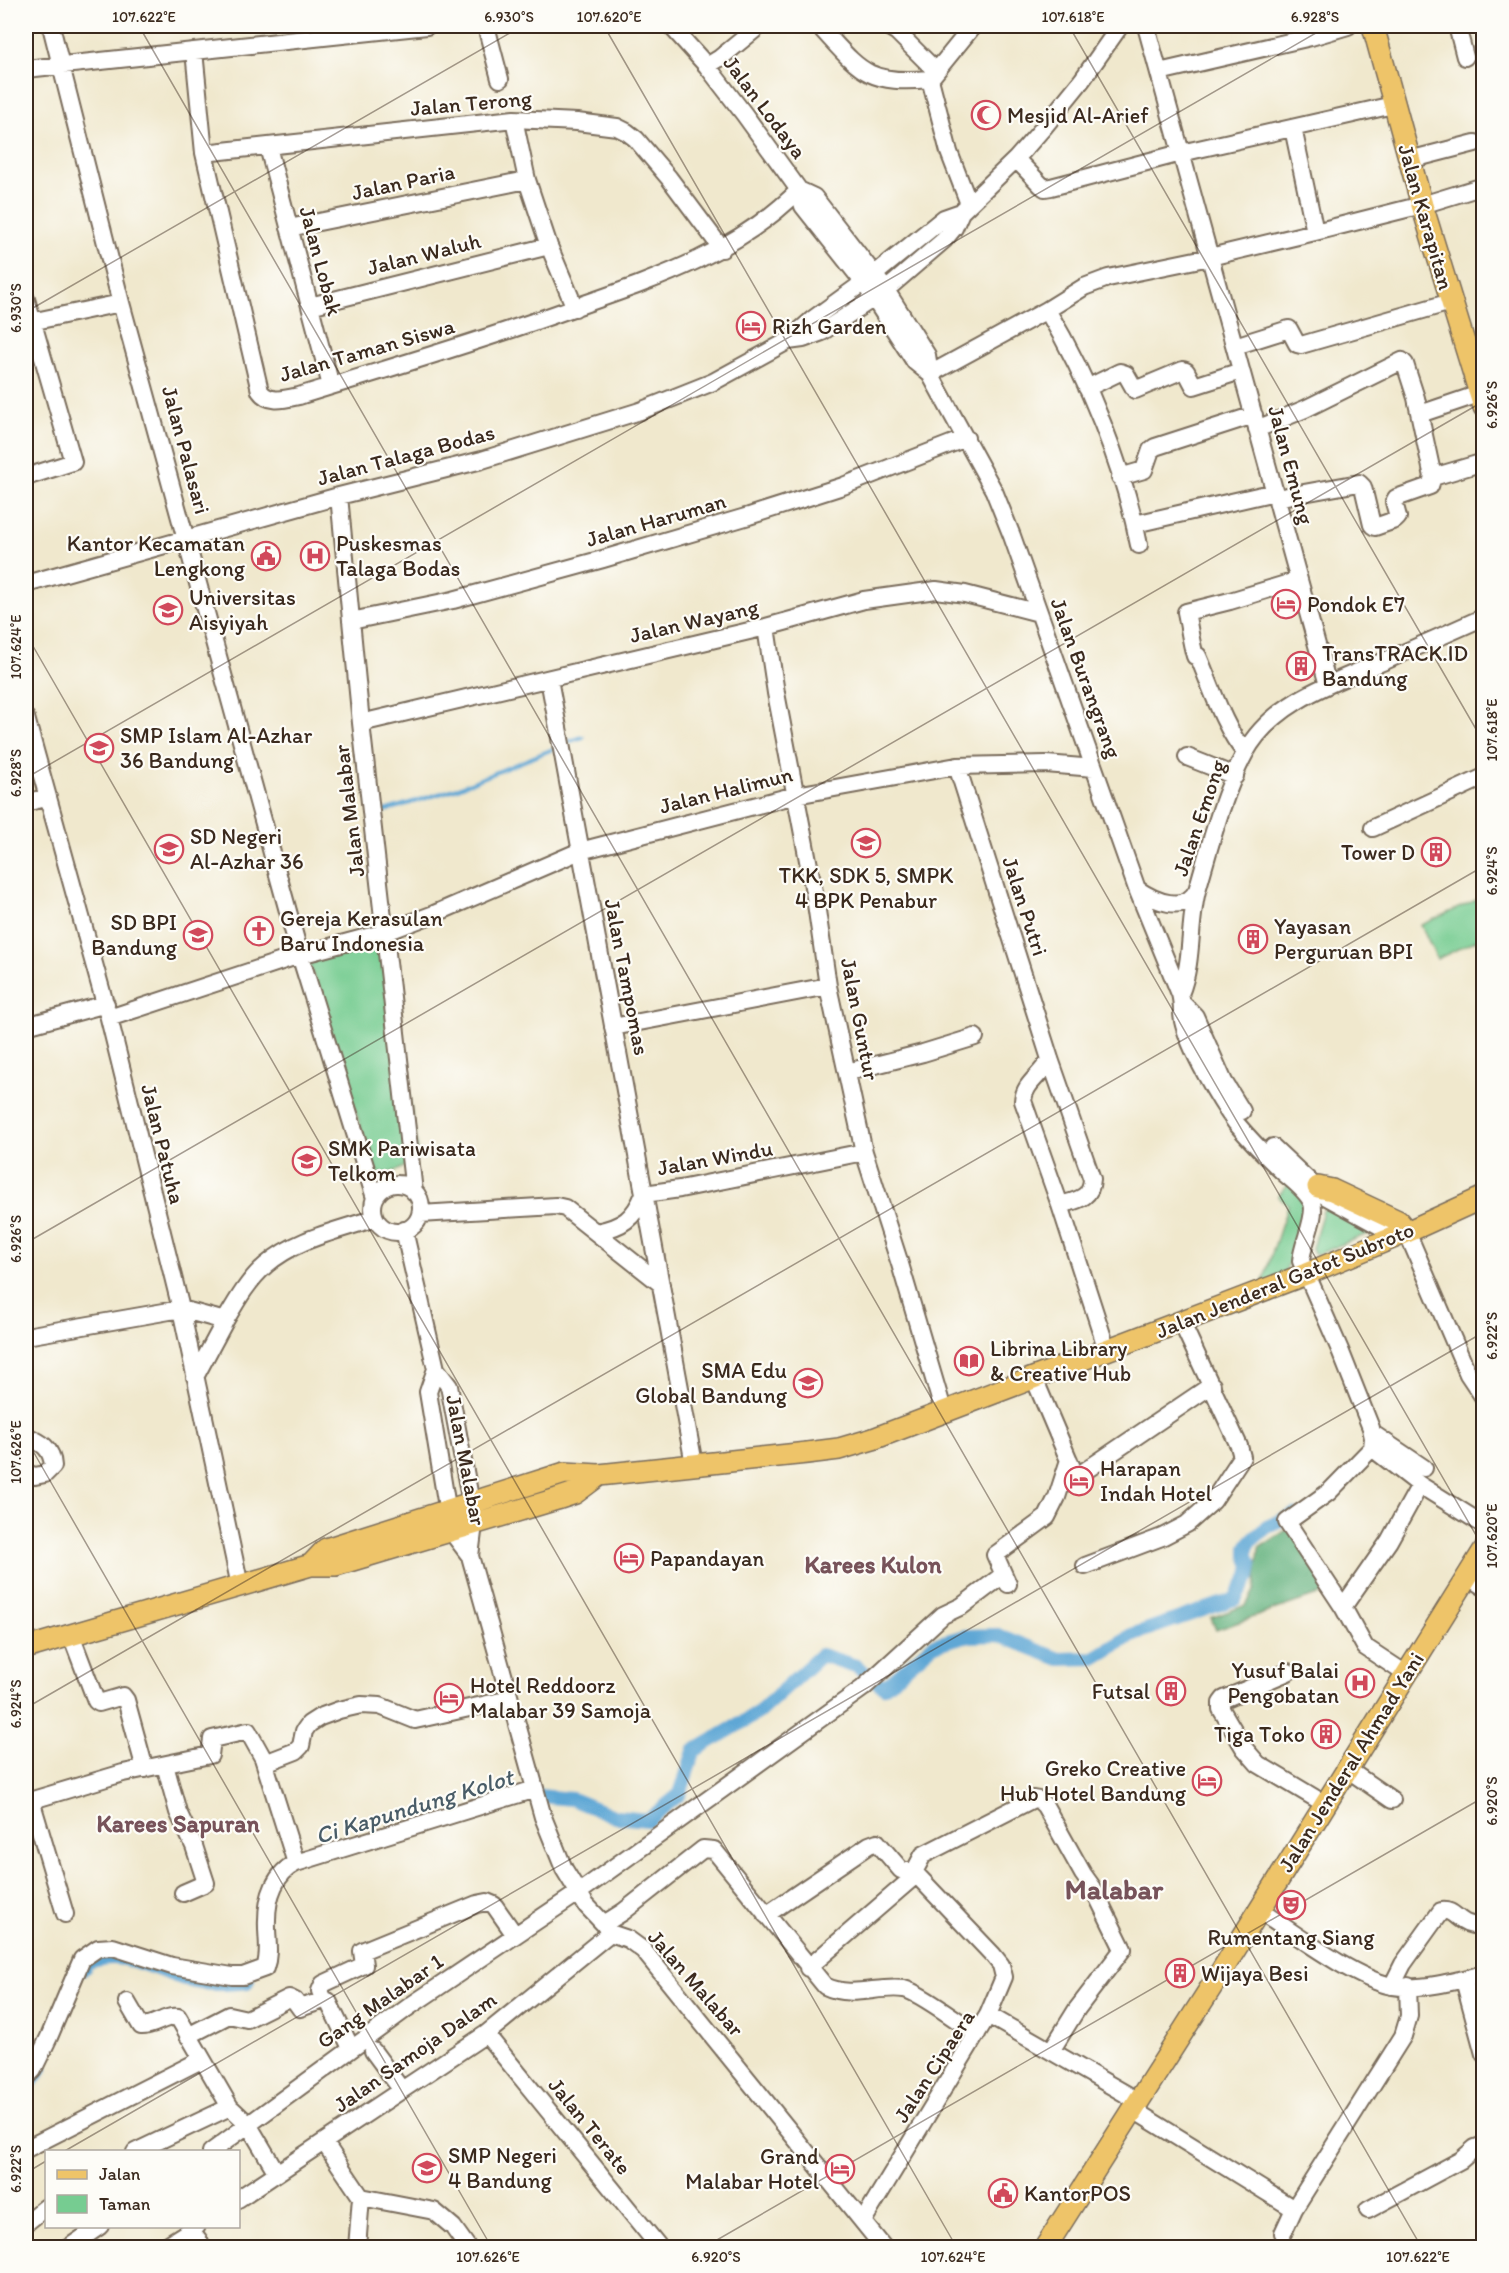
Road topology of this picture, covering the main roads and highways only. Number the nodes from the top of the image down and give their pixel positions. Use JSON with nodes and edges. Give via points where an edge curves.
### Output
{"nodes":[{"id":1,"x":1373,"y":26,"type":"edge"},
{"id":2,"x":1478,"y":370,"type":"edge"},
{"id":3,"x":1481,"y":401,"type":"edge"},
{"id":4,"x":1318,"y":1187,"type":"road end"},
{"id":5,"x":1484,"y":1197,"type":"edge"},
{"id":6,"x":1402,"y":1234,"type":"junction"},
{"id":7,"x":599,"y":1476,"type":"junction"},
{"id":8,"x":450,"y":1521,"type":"junction"},
{"id":9,"x":1484,"y":1550,"type":"edge"},
{"id":10,"x":1475,"y":1581,"type":"edge"},
{"id":11,"x":26,"y":1648,"type":"edge"},
{"id":12,"x":1045,"y":2247,"type":"edge"}],
"edges":[{"from":1,"to":2,"type":"main road","name":"Jalan Karapitan","via":[[1451,302]]},
{"from":2,"to":3,"type":"main road","name":"Jalan Karapitan"},
{"from":4,"to":6,"type":"main road","via":[[1398,1221]]},
{"from":5,"to":6,"type":"main road","name":"Jalan Jenderal Gatot Subroto"},
{"from":6,"to":7,"type":"main road","name":"Jalan Jenderal Gatot Subroto","via":[[873,1439],[839,1449]]},
{"from":7,"to":8,"type":"main road","name":"Jalan Jenderal Gatot Subroto","via":[[575,1493],[474,1524]]},
{"from":7,"to":8,"type":"main road","name":"Jalan Jenderal Gatot Subroto","via":[[565,1473],[471,1503]]},
{"from":8,"to":11,"type":"main road","name":"Jalan Jenderal Gatot Subroto","via":[[327,1549],[310,1565]]},
{"from":9,"to":10,"type":"main road","name":"Jalan Jenderal Ahmad Yani"},
{"from":10,"to":12,"type":"main road","name":"Jalan Jenderal Ahmad Yani","via":[[1406,1674]]}]}
